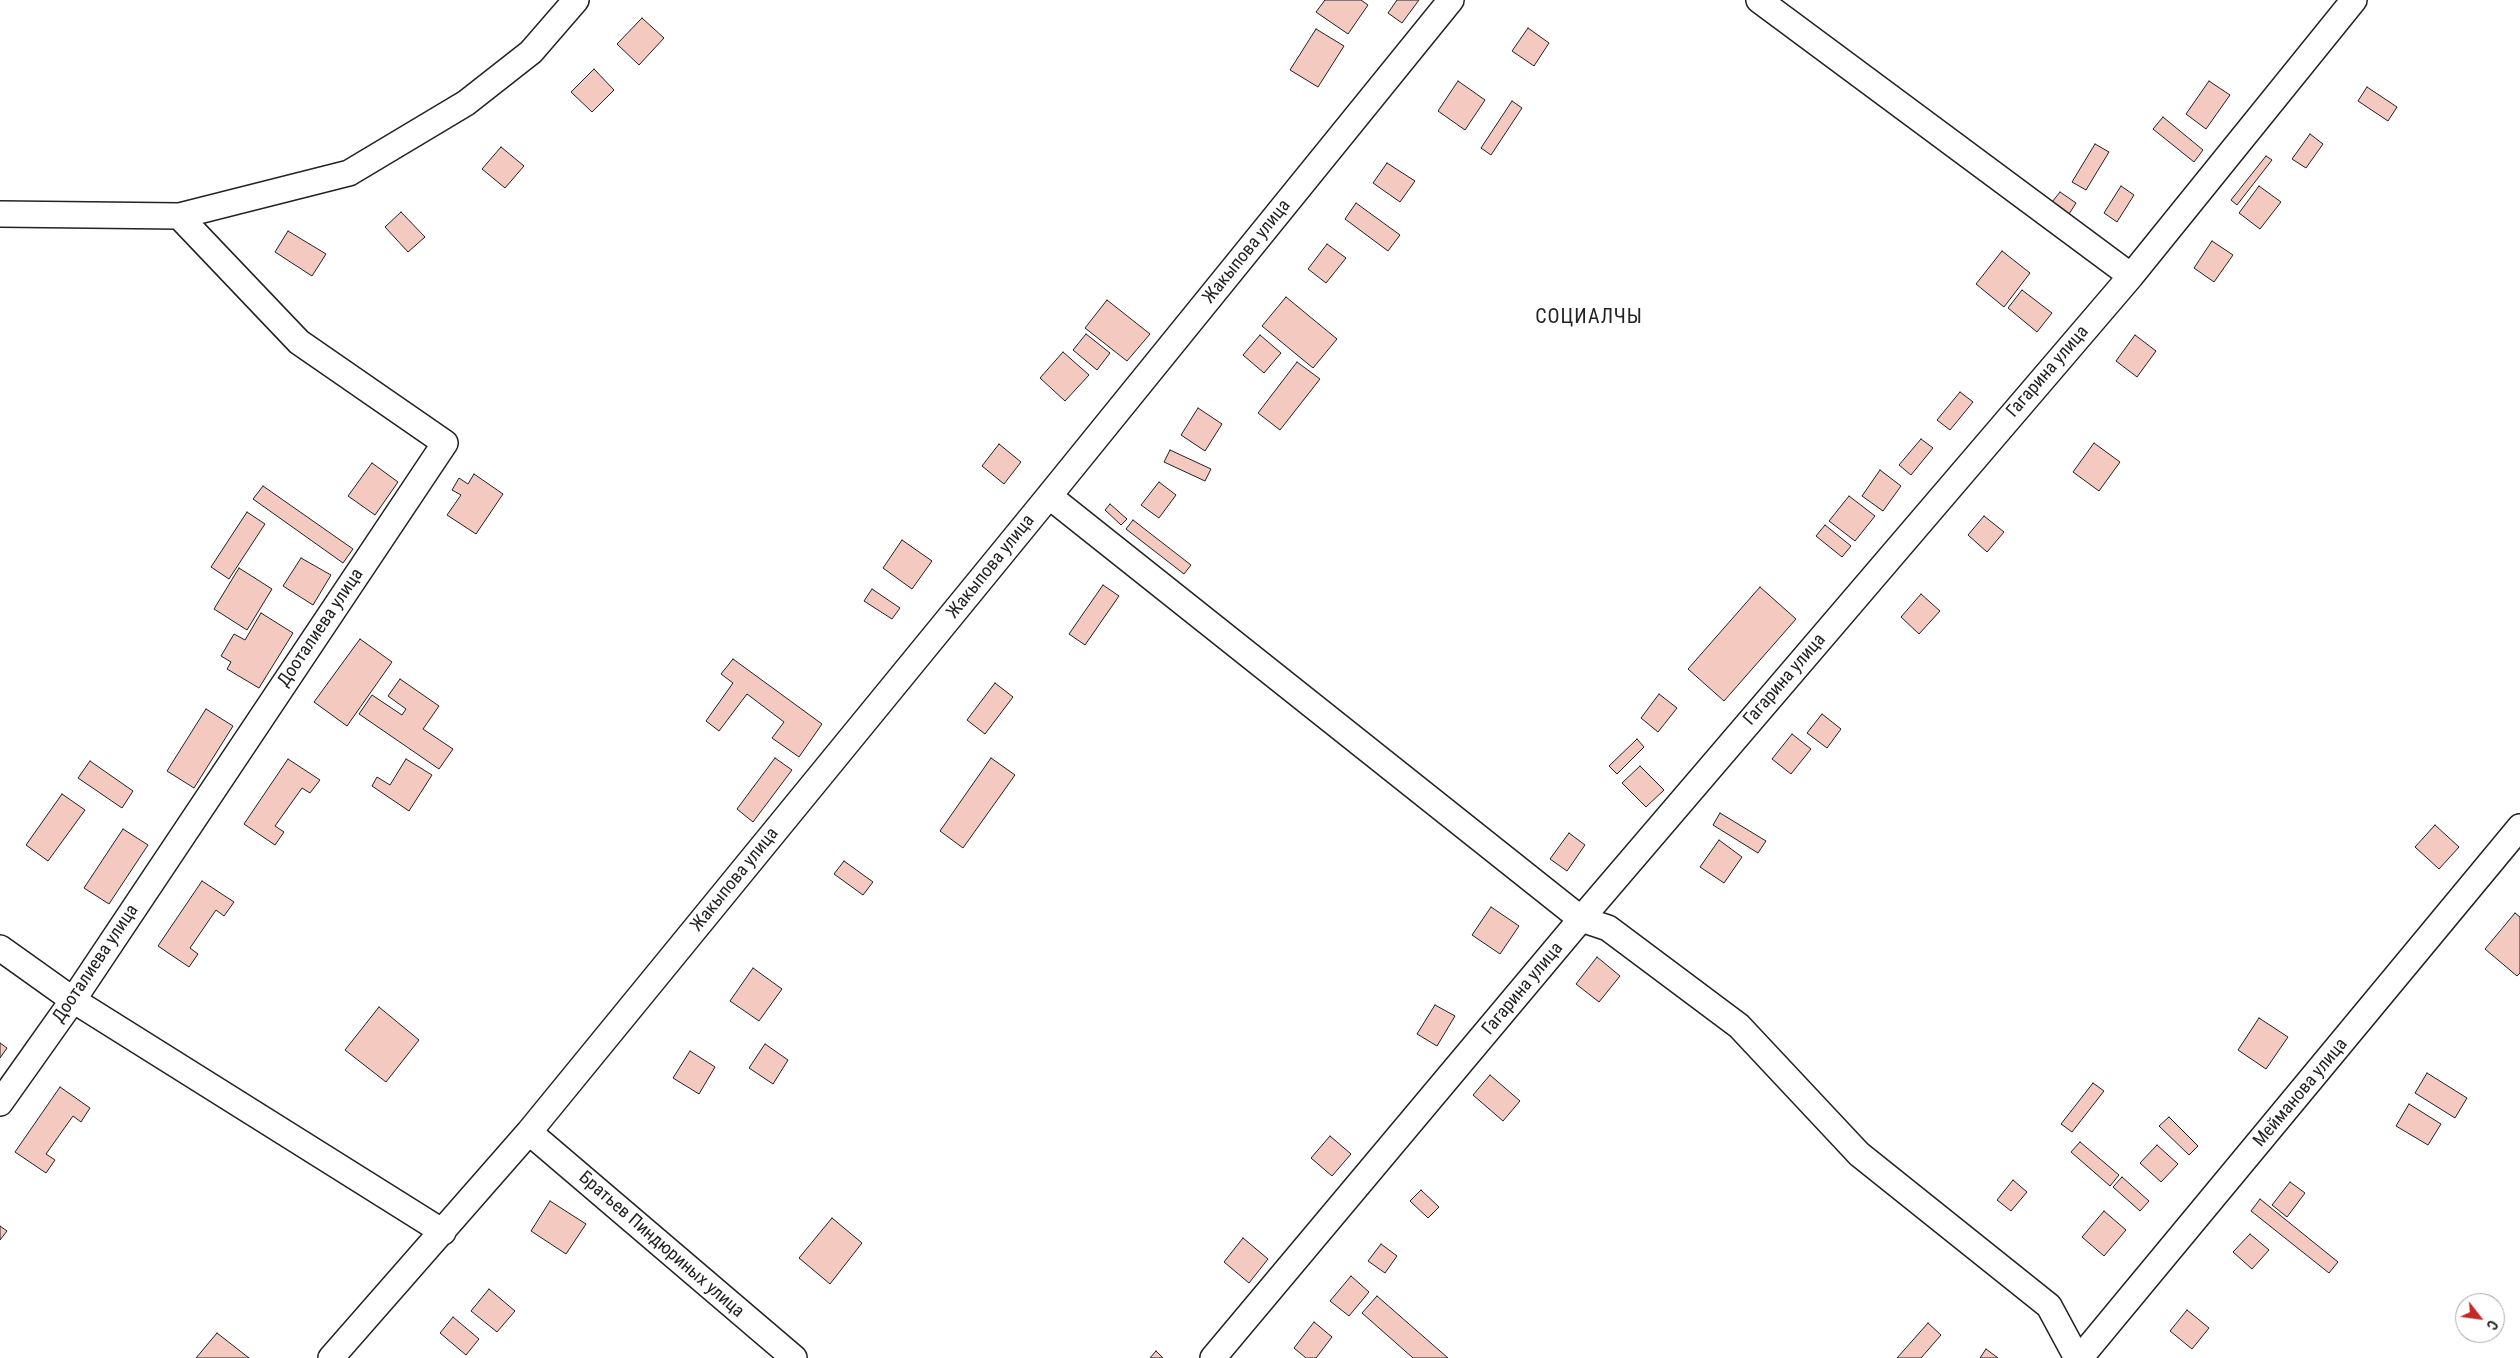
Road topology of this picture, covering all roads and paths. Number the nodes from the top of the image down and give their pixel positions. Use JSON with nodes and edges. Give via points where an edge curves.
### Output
{"nodes":[{"id":1,"x":576,"y":0,"type":"edge"},
{"id":2,"x":1451,"y":0,"type":"edge"},
{"id":3,"x":1759,"y":0,"type":"edge"},
{"id":4,"x":2354,"y":0,"type":"edge"},
{"id":5,"x":0,"y":214,"type":"edge"},
{"id":6,"x":179,"y":216,"type":"junction"},
{"id":7,"x":2130,"y":276,"type":"junction"},
{"id":8,"x":1050,"y":496,"type":"junction"},
{"id":9,"x":2520,"y":827,"type":"edge"},
{"id":10,"x":1581,"y":919,"type":"junction"},
{"id":11,"x":0,"y":948,"type":"edge"},
{"id":12,"x":74,"y":1000,"type":"junction"},
{"id":13,"x":0,"y":1103,"type":"edge"},
{"id":14,"x":529,"y":1132,"type":"junction"},
{"id":15,"x":443,"y":1232,"type":"junction"},
{"id":16,"x":331,"y":1358,"type":"edge"},
{"id":17,"x":794,"y":1358,"type":"edge"},
{"id":18,"x":1213,"y":1358,"type":"edge"},
{"id":19,"x":2078,"y":1358,"type":"edge"}],
"edges":[{"from":1,"to":6,"type":"street","via":[[531,52],[466,103],[349,173]]},
{"from":2,"to":8,"type":"street","name":"Жакыпова улица"},
{"from":3,"to":7,"type":"street"},
{"from":4,"to":7,"type":"street","name":"Гагарина улица"},
{"from":5,"to":6,"type":"street"},
{"from":6,"to":12,"type":"street","name":"Дооталиева улица","via":[[299,342],[445,442]]},
{"from":7,"to":10,"type":"street","name":"Гагарина улица"},
{"from":8,"to":10,"type":"street"},
{"from":8,"to":14,"type":"street","name":"Жакыпова улица"},
{"from":9,"to":19,"type":"street","name":"Мейманова улица"},
{"from":10,"to":18,"type":"street","name":"Гагарина улица"},
{"from":10,"to":19,"type":"street","via":[[1608,928],[1739,1026],[1859,1154],[2049,1306]]},
{"from":11,"to":12,"type":"street"},
{"from":12,"to":13,"type":"street","name":"Дооталиева улица"},
{"from":12,"to":15,"type":"street"},
{"from":14,"to":15,"type":"street","name":"Жакыпова улица"},
{"from":14,"to":17,"type":"street","name":"Братьев Пиндюриных улица"},
{"from":15,"to":16,"type":"street","name":"Жакыпова улица"}]}
